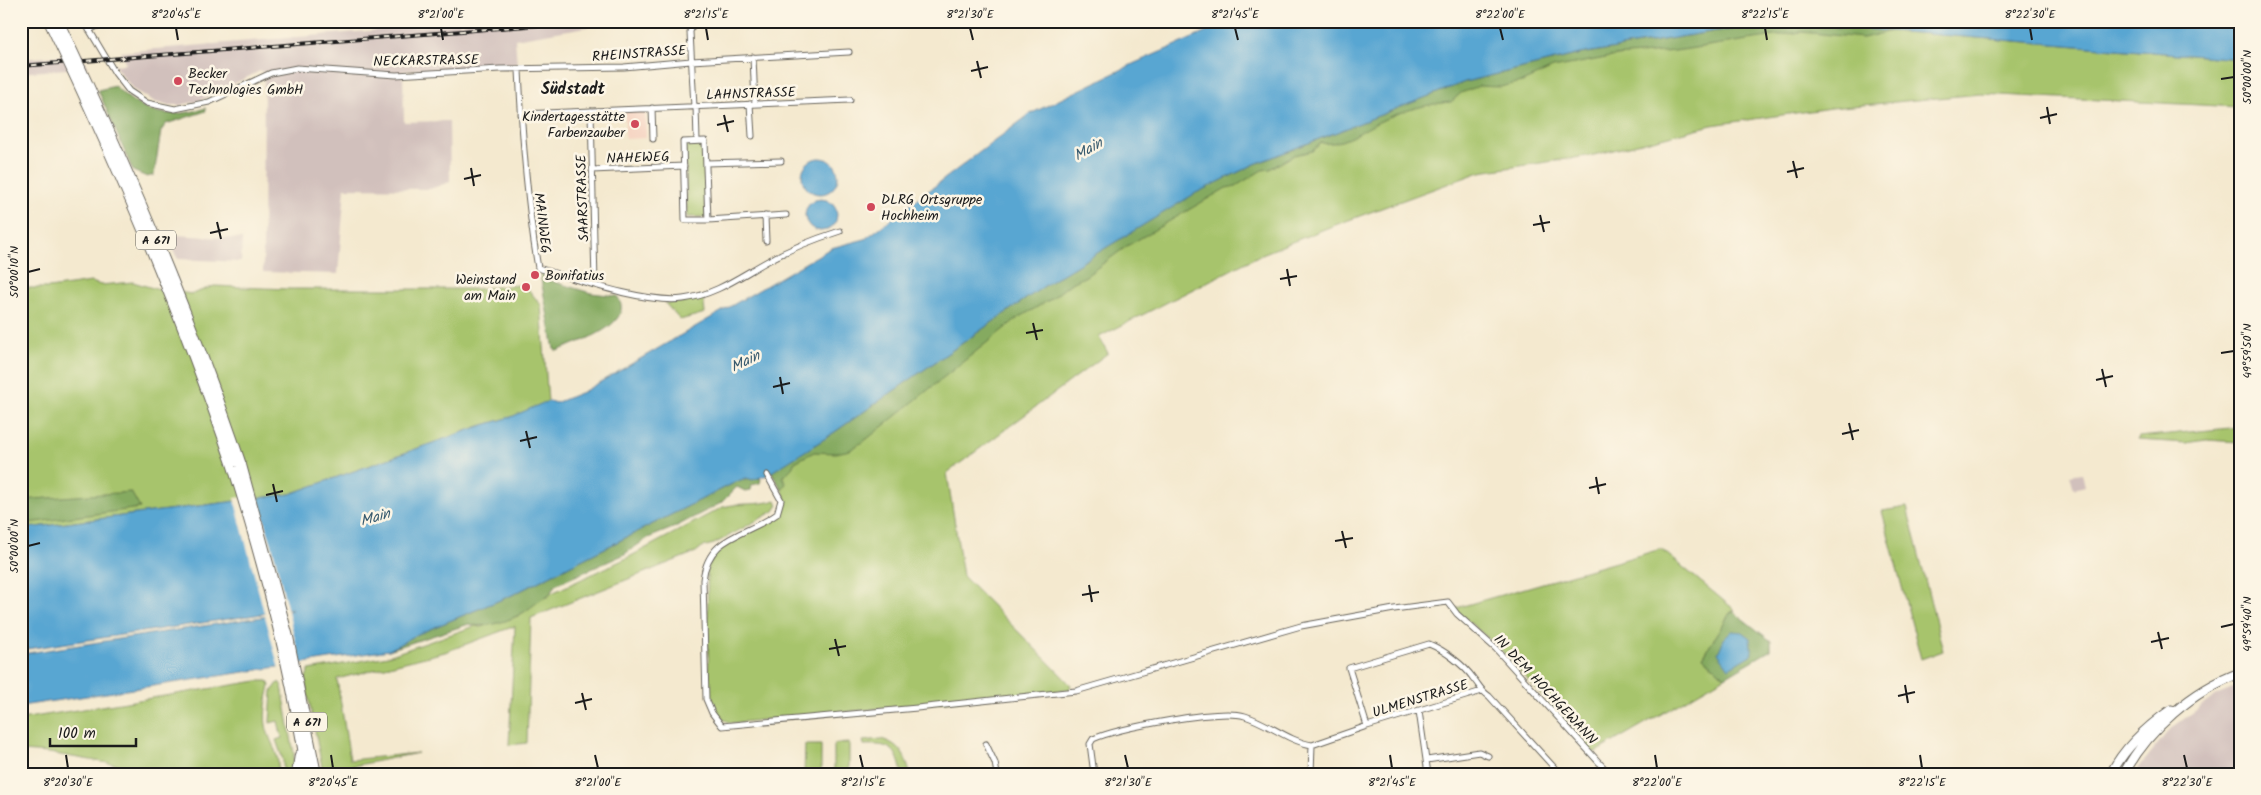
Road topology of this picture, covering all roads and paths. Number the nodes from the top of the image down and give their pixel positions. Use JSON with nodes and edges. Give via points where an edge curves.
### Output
{"nodes":[{"id":1,"x":49,"y":21,"type":"edge"},
{"id":2,"x":58,"y":21,"type":"edge"},
{"id":3,"x":108,"y":21,"type":"edge"},
{"id":4,"x":693,"y":21,"type":"edge"},
{"id":5,"x":86,"y":22,"type":"edge"},
{"id":6,"x":89,"y":30,"type":"junction"},
{"id":7,"x":849,"y":52,"type":"dead end"},
{"id":8,"x":753,"y":57,"type":"junction"},
{"id":9,"x":691,"y":61,"type":"junction"},
{"id":10,"x":519,"y":70,"type":"junction"},
{"id":11,"x":850,"y":100,"type":"dead end"},
{"id":12,"x":752,"y":104,"type":"junction"},
{"id":13,"x":695,"y":106,"type":"junction"},
{"id":14,"x":652,"y":108,"type":"junction"},
{"id":15,"x":591,"y":111,"type":"junction"},
{"id":16,"x":521,"y":114,"type":"junction"},
{"id":17,"x":752,"y":136,"type":"dead end"},
{"id":18,"x":653,"y":139,"type":"dead end"},
{"id":19,"x":697,"y":141,"type":"junction"},
{"id":20,"x":781,"y":161,"type":"dead end"},
{"id":21,"x":706,"y":164,"type":"junction"},
{"id":22,"x":684,"y":166,"type":"junction"},
{"id":23,"x":592,"y":170,"type":"junction"},
{"id":24,"x":786,"y":215,"type":"dead end"},
{"id":25,"x":765,"y":216,"type":"junction"},
{"id":26,"x":708,"y":220,"type":"junction"},
{"id":27,"x":840,"y":231,"type":"dead end"},
{"id":28,"x":766,"y":241,"type":"dead end"},
{"id":29,"x":595,"y":284,"type":"junction"},
{"id":30,"x":767,"y":474,"type":"dead end"},
{"id":31,"x":2240,"y":673,"type":"edge"},
{"id":32,"x":295,"y":683,"type":"junction"},
{"id":33,"x":1482,"y":692,"type":"junction"},
{"id":34,"x":2200,"y":694,"type":"junction"},
{"id":35,"x":1419,"y":711,"type":"junction"},
{"id":36,"x":1366,"y":726,"type":"junction"},
{"id":37,"x":301,"y":739,"type":"junction"},
{"id":38,"x":986,"y":744,"type":"dead end"},
{"id":39,"x":1312,"y":745,"type":"junction"},
{"id":40,"x":1488,"y":756,"type":"dead end"},
{"id":41,"x":2134,"y":757,"type":"junction"},
{"id":42,"x":1427,"y":760,"type":"junction"},
{"id":43,"x":314,"y":762,"type":"junction"},
{"id":44,"x":1605,"y":772,"type":"edge"},
{"id":45,"x":297,"y":774,"type":"edge"},
{"id":46,"x":307,"y":774,"type":"edge"},
{"id":47,"x":316,"y":774,"type":"edge"},
{"id":48,"x":320,"y":774,"type":"edge"},
{"id":49,"x":997,"y":774,"type":"edge"},
{"id":50,"x":1094,"y":774,"type":"edge"},
{"id":51,"x":1311,"y":774,"type":"edge"},
{"id":52,"x":1428,"y":774,"type":"edge"},
{"id":53,"x":1560,"y":774,"type":"edge"},
{"id":54,"x":2111,"y":774,"type":"edge"},
{"id":55,"x":2124,"y":774,"type":"edge"},
{"id":56,"x":2128,"y":774,"type":"edge"}],
"edges":[{"from":1,"to":32,"type":"highway","number":"A 671","bridge":true,"via":[[143,230],[204,383],[245,506]]},
{"from":2,"to":32,"type":"highway","number":"A 671","bridge":true,"via":[[150,226],[206,366],[253,504]]},
{"from":3,"to":6,"type":"street"},
{"from":4,"to":9,"type":"street"},
{"from":5,"to":6,"type":"street","name":"NECKARSTRASSE"},
{"from":6,"to":10,"type":"street","name":"NECKARSTRASSE","via":[[129,91],[147,103],[168,109],[198,105],[264,75],[288,69],[388,75]]},
{"from":7,"to":8,"type":"street","name":"RHEINSTRASSE"},
{"from":8,"to":9,"type":"street","name":"RHEINSTRASSE"},
{"from":8,"to":12,"type":"street"},
{"from":9,"to":10,"type":"street","name":"RHEINSTRASSE"},
{"from":9,"to":13,"type":"street"},
{"from":10,"to":16,"type":"street","name":"MAINWEG"},
{"from":11,"to":12,"type":"street","name":"LAHNSTRASSE"},
{"from":12,"to":13,"type":"street","name":"LAHNSTRASSE"},
{"from":12,"to":17,"type":"street"},
{"from":13,"to":14,"type":"street","name":"LAHNSTRASSE"},
{"from":13,"to":19,"type":"street"},
{"from":14,"to":15,"type":"street","name":"LAHNSTRASSE"},
{"from":14,"to":18,"type":"street"},
{"from":15,"to":16,"type":"street","name":"LAHNSTRASSE"},
{"from":15,"to":23,"type":"street","name":"SAARSTRASSE"},
{"from":16,"to":29,"type":"street","name":"MAINWEG","via":[[538,268]]},
{"from":19,"to":21,"type":"street","via":[[706,141]]},
{"from":19,"to":22,"type":"street","via":[[683,142]]},
{"from":20,"to":21,"type":"street"},
{"from":21,"to":26,"type":"street"},
{"from":22,"to":23,"type":"street","name":"NAHEWEG"},
{"from":22,"to":26,"type":"street","via":[[685,220]]},
{"from":23,"to":29,"type":"street","name":"SAARSTRASSE"},
{"from":24,"to":25,"type":"street"},
{"from":25,"to":26,"type":"street"},
{"from":25,"to":28,"type":"street"},
{"from":27,"to":29,"type":"street","name":"MAINWEG","via":[[793,248],[726,286],[686,299],[667,300]]},
{"from":30,"to":44,"type":"street","name":"IN DEM HOCHGEWANN","via":[[781,500],[777,514],[713,549],[704,567],[706,699],[722,726],[1076,691],[1301,626],[1448,602],[1456,614],[1496,649]]},
{"from":31,"to":34,"type":"highway"},
{"from":32,"to":37,"type":"highway","number":"A 671"},
{"from":32,"to":43,"type":"highway","number":"A 671"},
{"from":33,"to":35,"type":"street","name":"ULMENSTRASSE"},
{"from":33,"to":36,"type":"street","via":[[1472,676],[1437,647],[1419,645],[1349,668]]},
{"from":33,"to":53,"type":"street","name":"ULMENSTRASSE"},
{"from":34,"to":41,"type":"highway","via":[[2165,722]]},
{"from":34,"to":54,"type":"highway","via":[[2157,720],[2127,748]]},
{"from":35,"to":36,"type":"street","name":"ULMENSTRASSE"},
{"from":35,"to":42,"type":"street"},
{"from":36,"to":39,"type":"street","name":"ULMENSTRASSE"},
{"from":37,"to":45,"type":"highway"},
{"from":37,"to":46,"type":"highway","number":"A 671"},
{"from":38,"to":49,"type":"street"},
{"from":39,"to":50,"type":"street","via":[[1301,743],[1247,717],[1227,714],[1135,726],[1093,739],[1090,744]]},
{"from":39,"to":51,"type":"street"},
{"from":40,"to":42,"type":"street","via":[[1479,752]]},
{"from":41,"to":55,"type":"highway"},
{"from":41,"to":56,"type":"highway"},
{"from":42,"to":52,"type":"street"},
{"from":43,"to":47,"type":"highway","number":"A 671"},
{"from":43,"to":48,"type":"highway"}]}
